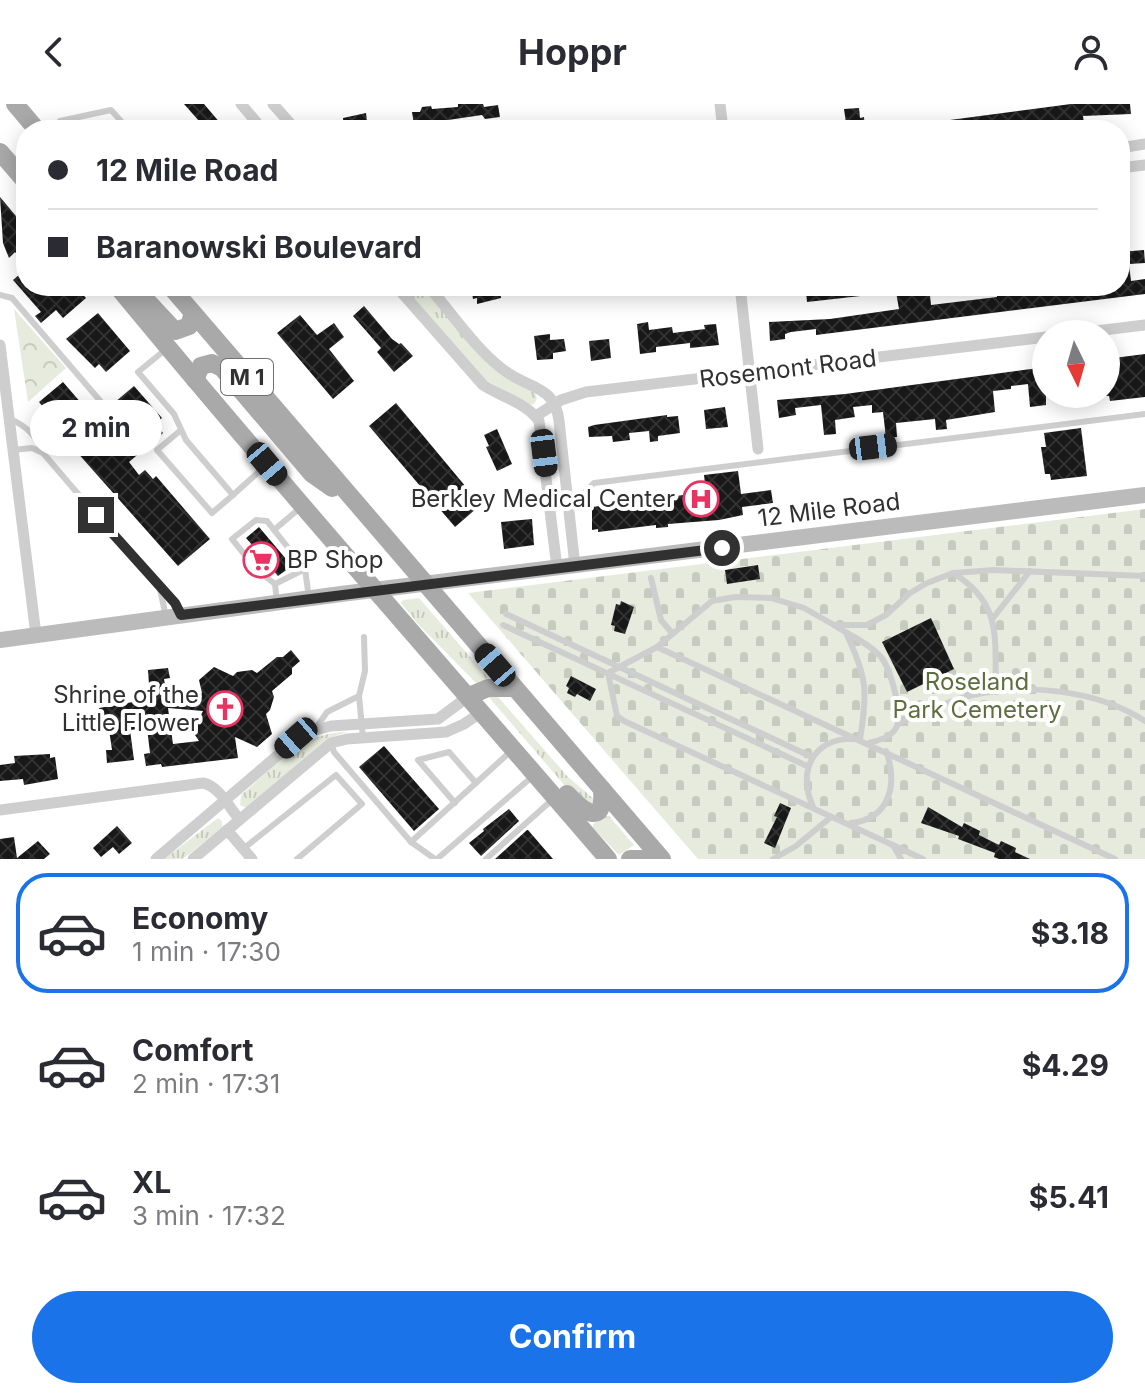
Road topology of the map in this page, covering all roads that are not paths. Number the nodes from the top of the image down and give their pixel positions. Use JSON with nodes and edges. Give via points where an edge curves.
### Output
{"nodes":[{"id":1,"x":15,"y":104,"type":"edge"},
{"id":2,"x":273,"y":104,"type":"edge"},
{"id":3,"x":29,"y":120,"type":"edge"},
{"id":4,"x":65,"y":120,"type":"edge"},
{"id":5,"x":120,"y":120,"type":"edge"},
{"id":6,"x":287,"y":120,"type":"edge"},
{"id":7,"x":0,"y":295,"type":"edge"},
{"id":8,"x":125,"y":296,"type":"edge"},
{"id":9,"x":142,"y":296,"type":"edge"},
{"id":10,"x":179,"y":296,"type":"edge"},
{"id":11,"x":405,"y":296,"type":"edge"},
{"id":12,"x":437,"y":296,"type":"edge"},
{"id":13,"x":741,"y":296,"type":"edge"},
{"id":14,"x":193,"y":313,"type":"junction"},
{"id":15,"x":1145,"y":325,"type":"edge"},
{"id":16,"x":1120,"y":328,"type":"edge"},
{"id":17,"x":1032,"y":339,"type":"edge"},
{"id":18,"x":0,"y":345,"type":"edge"},
{"id":19,"x":168,"y":347,"type":"junction"},
{"id":20,"x":751,"y":374,"type":"junction"},
{"id":21,"x":195,"y":380,"type":"junction"},
{"id":22,"x":102,"y":403,"type":"dead end"},
{"id":23,"x":555,"y":403,"type":"junction"},
{"id":24,"x":1145,"y":414,"type":"edge"},
{"id":25,"x":536,"y":416,"type":"junction"},
{"id":26,"x":10,"y":419,"type":"junction"},
{"id":27,"x":181,"y":430,"type":"junction"},
{"id":28,"x":758,"y":449,"type":"dead end"},
{"id":29,"x":13,"y":450,"type":"junction"},
{"id":30,"x":43,"y":453,"type":"junction"},
{"id":31,"x":267,"y":464,"type":"junction"},
{"id":32,"x":233,"y":495,"type":"junction"},
{"id":33,"x":1145,"y":495,"type":"edge"},
{"id":34,"x":567,"y":498,"type":"junction"},
{"id":35,"x":550,"y":500,"type":"junction"},
{"id":36,"x":302,"y":506,"type":"junction"},
{"id":37,"x":363,"y":512,"type":"junction"},
{"id":38,"x":274,"y":530,"type":"junction"},
{"id":39,"x":575,"y":566,"type":"junction"},
{"id":40,"x":557,"y":568,"type":"junction"},
{"id":41,"x":305,"y":569,"type":"junction"},
{"id":42,"x":1030,"y":571,"type":"junction"},
{"id":43,"x":953,"y":573,"type":"junction"},
{"id":44,"x":1145,"y":576,"type":"edge"},
{"id":45,"x":651,"y":578,"type":"dead end"},
{"id":46,"x":275,"y":584,"type":"junction"},
{"id":47,"x":425,"y":584,"type":"junction"},
{"id":48,"x":159,"y":586,"type":"junction"},
{"id":49,"x":375,"y":591,"type":"junction"},
{"id":50,"x":309,"y":599,"type":"junction"},
{"id":51,"x":277,"y":603,"type":"junction"},
{"id":52,"x":506,"y":614,"type":"dead end"},
{"id":53,"x":174,"y":616,"type":"junction"},
{"id":54,"x":993,"y":618,"type":"junction"},
{"id":55,"x":503,"y":625,"type":"dead end"},
{"id":56,"x":834,"y":625,"type":"junction"},
{"id":57,"x":672,"y":633,"type":"junction"},
{"id":58,"x":846,"y":633,"type":"junction"},
{"id":59,"x":36,"y":635,"type":"junction"},
{"id":60,"x":364,"y":637,"type":"dead end"},
{"id":61,"x":0,"y":640,"type":"edge"},
{"id":62,"x":657,"y":647,"type":"junction"},
{"id":63,"x":620,"y":665,"type":"junction"},
{"id":64,"x":608,"y":673,"type":"junction"},
{"id":65,"x":515,"y":688,"type":"junction"},
{"id":66,"x":996,"y":692,"type":"junction"},
{"id":67,"x":359,"y":696,"type":"junction"},
{"id":68,"x":469,"y":696,"type":"junction"},
{"id":69,"x":483,"y":711,"type":"junction"},
{"id":70,"x":1144,"y":719,"type":"edge"},
{"id":71,"x":363,"y":723,"type":"junction"},
{"id":72,"x":898,"y":723,"type":"junction"},
{"id":73,"x":316,"y":728,"type":"junction"},
{"id":74,"x":363,"y":738,"type":"junction"},
{"id":75,"x":860,"y":739,"type":"junction"},
{"id":76,"x":331,"y":743,"type":"junction"},
{"id":77,"x":869,"y":743,"type":"junction"},
{"id":78,"x":514,"y":749,"type":"junction"},
{"id":79,"x":886,"y":751,"type":"junction"},
{"id":80,"x":812,"y":757,"type":"junction"},
{"id":81,"x":807,"y":766,"type":"junction"},
{"id":82,"x":535,"y":774,"type":"junction"},
{"id":83,"x":476,"y":783,"type":"junction"},
{"id":84,"x":602,"y":789,"type":"junction"},
{"id":85,"x":555,"y":797,"type":"junction"},
{"id":86,"x":225,"y":801,"type":"junction"},
{"id":87,"x":455,"y":803,"type":"junction"},
{"id":88,"x":814,"y":808,"type":"junction"},
{"id":89,"x":0,"y":810,"type":"edge"},
{"id":90,"x":832,"y":817,"type":"junction"},
{"id":91,"x":239,"y":819,"type":"junction"},
{"id":92,"x":847,"y":824,"type":"junction"},
{"id":93,"x":227,"y":830,"type":"junction"},
{"id":94,"x":411,"y":842,"type":"junction"},
{"id":95,"x":893,"y":845,"type":"junction"},
{"id":96,"x":243,"y":849,"type":"junction"},
{"id":97,"x":156,"y":859,"type":"edge"},
{"id":98,"x":193,"y":859,"type":"edge"},
{"id":99,"x":252,"y":859,"type":"edge"},
{"id":100,"x":297,"y":859,"type":"edge"},
{"id":101,"x":436,"y":859,"type":"edge"},
{"id":102,"x":486,"y":859,"type":"edge"},
{"id":103,"x":608,"y":859,"type":"edge"},
{"id":104,"x":630,"y":859,"type":"edge"},
{"id":105,"x":642,"y":859,"type":"edge"},
{"id":106,"x":662,"y":859,"type":"edge"},
{"id":107,"x":773,"y":859,"type":"edge"},
{"id":108,"x":901,"y":859,"type":"edge"},
{"id":109,"x":923,"y":859,"type":"edge"},
{"id":110,"x":1115,"y":859,"type":"edge"}],
"edges":[{"from":1,"to":3,"type":"main road"},
{"from":2,"to":6,"type":"street"},
{"from":4,"to":5,"type":"lane","via":[[111,110]]},
{"from":7,"to":22,"type":"lane","via":[[12,298]]},
{"from":8,"to":19,"type":"main road","number":"M 1"},
{"from":9,"to":14,"type":"main road","via":[[175,331],[189,326]]},
{"from":10,"to":14,"type":"main road","number":"M 1"},
{"from":11,"to":25,"type":"street","via":[[483,385]]},
{"from":12,"to":23,"type":"street","via":[[490,358]]},
{"from":13,"to":20,"type":"street"},
{"from":14,"to":37,"type":"main road","number":"M 1"},
{"from":15,"to":16,"type":"street"},
{"from":17,"to":20,"type":"street","name":"Rosemont Road"},
{"from":18,"to":26,"type":"street"},
{"from":19,"to":21,"type":"main road","number":"M 1"},
{"from":19,"to":27,"type":"lane","via":[[138,372]]},
{"from":20,"to":23,"type":"street","name":"Rosemont Road","via":[[586,392]]},
{"from":20,"to":28,"type":"street"},
{"from":21,"to":31,"type":"main road","number":"M 1"},
{"from":21,"to":37,"type":"main road","via":[[201,366],[212,363],[222,368],[312,474]]},
{"from":23,"to":25,"type":"street","name":"Rosemont Road"},
{"from":23,"to":34,"type":"street"},
{"from":24,"to":34,"type":"lane","via":[[594,483],[581,496]]},
{"from":25,"to":35,"type":"street"},
{"from":26,"to":29,"type":"street"},
{"from":26,"to":30,"type":"lane","via":[[38,439]]},
{"from":27,"to":32,"type":"lane"},
{"from":27,"to":32,"type":"lane","via":[[157,450],[212,513]]},
{"from":29,"to":30,"type":"lane"},
{"from":29,"to":59,"type":"street"},
{"from":30,"to":48,"type":"lane"},
{"from":31,"to":32,"type":"lane"},
{"from":31,"to":36,"type":"main road","number":"M 1"},
{"from":33,"to":39,"type":"main road","name":"12 Mile Road"},
{"from":34,"to":35,"type":"lane"},
{"from":34,"to":39,"type":"street"},
{"from":35,"to":40,"type":"street"},
{"from":36,"to":38,"type":"lane"},
{"from":36,"to":49,"type":"main road","number":"M 1"},
{"from":37,"to":47,"type":"main road","number":"M 1"},
{"from":38,"to":41,"type":"lane"},
{"from":38,"to":46,"type":"lane","via":[[260,519],[232,539]]},
{"from":39,"to":40,"type":"main road","name":"12 Mile Road"},
{"from":40,"to":47,"type":"main road","name":"12 Mile Road"},
{"from":41,"to":46,"type":"lane"},
{"from":41,"to":50,"type":"lane"},
{"from":42,"to":43,"type":"lane"},
{"from":42,"to":44,"type":"lane"},
{"from":42,"to":54,"type":"lane"},
{"from":43,"to":54,"type":"lane","via":[[979,592]]},
{"from":43,"to":56,"type":"lane","via":[[910,593],[867,625]]},
{"from":45,"to":57,"type":"lane","via":[[661,620]]},
{"from":46,"to":51,"type":"lane"},
{"from":47,"to":49,"type":"main road","name":"12 Mile Road"},
{"from":47,"to":65,"type":"main road","number":"M 1"},
{"from":48,"to":53,"type":"lane"},
{"from":48,"to":53,"type":"lane","via":[[175,603]]},
{"from":49,"to":50,"type":"main road","name":"12 Mile Road"},
{"from":49,"to":68,"type":"main road","number":"M 1"},
{"from":50,"to":51,"type":"main road","name":"12 Mile Road"},
{"from":51,"to":53,"type":"main road","name":"12 Mile Road"},
{"from":52,"to":63,"type":"lane"},
{"from":53,"to":59,"type":"main road","name":"12 Mile Road"},
{"from":54,"to":66,"type":"lane"},
{"from":55,"to":64,"type":"lane"},
{"from":56,"to":57,"type":"lane","via":[[771,598],[735,597],[712,601]]},
{"from":56,"to":58,"type":"lane"},
{"from":57,"to":62,"type":"lane"},
{"from":58,"to":72,"type":"lane","via":[[884,661]]},
{"from":58,"to":75,"type":"lane","via":[[865,682]]},
{"from":59,"to":61,"type":"main road","name":"12 Mile Road"},
{"from":60,"to":67,"type":"lane"},
{"from":62,"to":63,"type":"lane"},
{"from":62,"to":75,"type":"lane"},
{"from":63,"to":64,"type":"lane"},
{"from":63,"to":80,"type":"lane"},
{"from":64,"to":81,"type":"lane"},
{"from":64,"to":88,"type":"lane","via":[[617,716],[624,721]]},
{"from":65,"to":68,"type":"main road","via":[[488,688]]},
{"from":65,"to":84,"type":"main road","number":"M 1"},
{"from":66,"to":70,"type":"lane","via":[[1084,696]]},
{"from":66,"to":72,"type":"lane","via":[[972,695]]},
{"from":67,"to":71,"type":"lane"},
{"from":67,"to":73,"type":"lane","via":[[327,712]]},
{"from":68,"to":69,"type":"main road","number":"M 1"},
{"from":68,"to":71,"type":"street","via":[[438,719]]},
{"from":69,"to":74,"type":"street","via":[[446,732]]},
{"from":69,"to":78,"type":"main road","number":"M 1"},
{"from":69,"to":84,"type":"main road","via":[[511,731],[583,811],[598,812]]},
{"from":71,"to":73,"type":"street"},
{"from":71,"to":74,"type":"lane"},
{"from":72,"to":77,"type":"lane","via":[[883,739]]},
{"from":73,"to":86,"type":"street","via":[[296,738]]},
{"from":74,"to":76,"type":"street"},
{"from":75,"to":77,"type":"lane"},
{"from":75,"to":80,"type":"lane","via":[[831,741]]},
{"from":76,"to":91,"type":"street"},
{"from":76,"to":94,"type":"lane"},
{"from":77,"to":79,"type":"lane"},
{"from":78,"to":82,"type":"main road","number":"M 1"},
{"from":78,"to":83,"type":"lane"},
{"from":79,"to":92,"type":"lane","via":[[892,774],[887,802],[873,817]]},
{"from":79,"to":110,"type":"lane"},
{"from":80,"to":81,"type":"lane"},
{"from":81,"to":88,"type":"lane"},
{"from":82,"to":85,"type":"main road","number":"M 1"},
{"from":82,"to":101,"type":"lane"},
{"from":83,"to":87,"type":"lane"},
{"from":83,"to":87,"type":"lane","via":[[449,752],[418,760]]},
{"from":84,"to":106,"type":"main road","number":"M 1"},
{"from":85,"to":102,"type":"lane"},
{"from":85,"to":103,"type":"main road","number":"M 1"},
{"from":86,"to":89,"type":"street","via":[[203,783]]},
{"from":86,"to":91,"type":"street"},
{"from":86,"to":97,"type":"street"},
{"from":87,"to":94,"type":"lane"},
{"from":88,"to":90,"type":"lane"},
{"from":90,"to":92,"type":"lane"},
{"from":90,"to":107,"type":"lane"},
{"from":91,"to":93,"type":"street"},
{"from":92,"to":95,"type":"lane"},
{"from":93,"to":96,"type":"street"},
{"from":93,"to":98,"type":"street"},
{"from":94,"to":101,"type":"lane"},
{"from":95,"to":108,"type":"lane"},
{"from":95,"to":109,"type":"lane"},
{"from":96,"to":99,"type":"street"},
{"from":96,"to":100,"type":"lane","via":[[336,775],[362,804]]},
{"from":104,"to":105,"type":"main road"}]}
